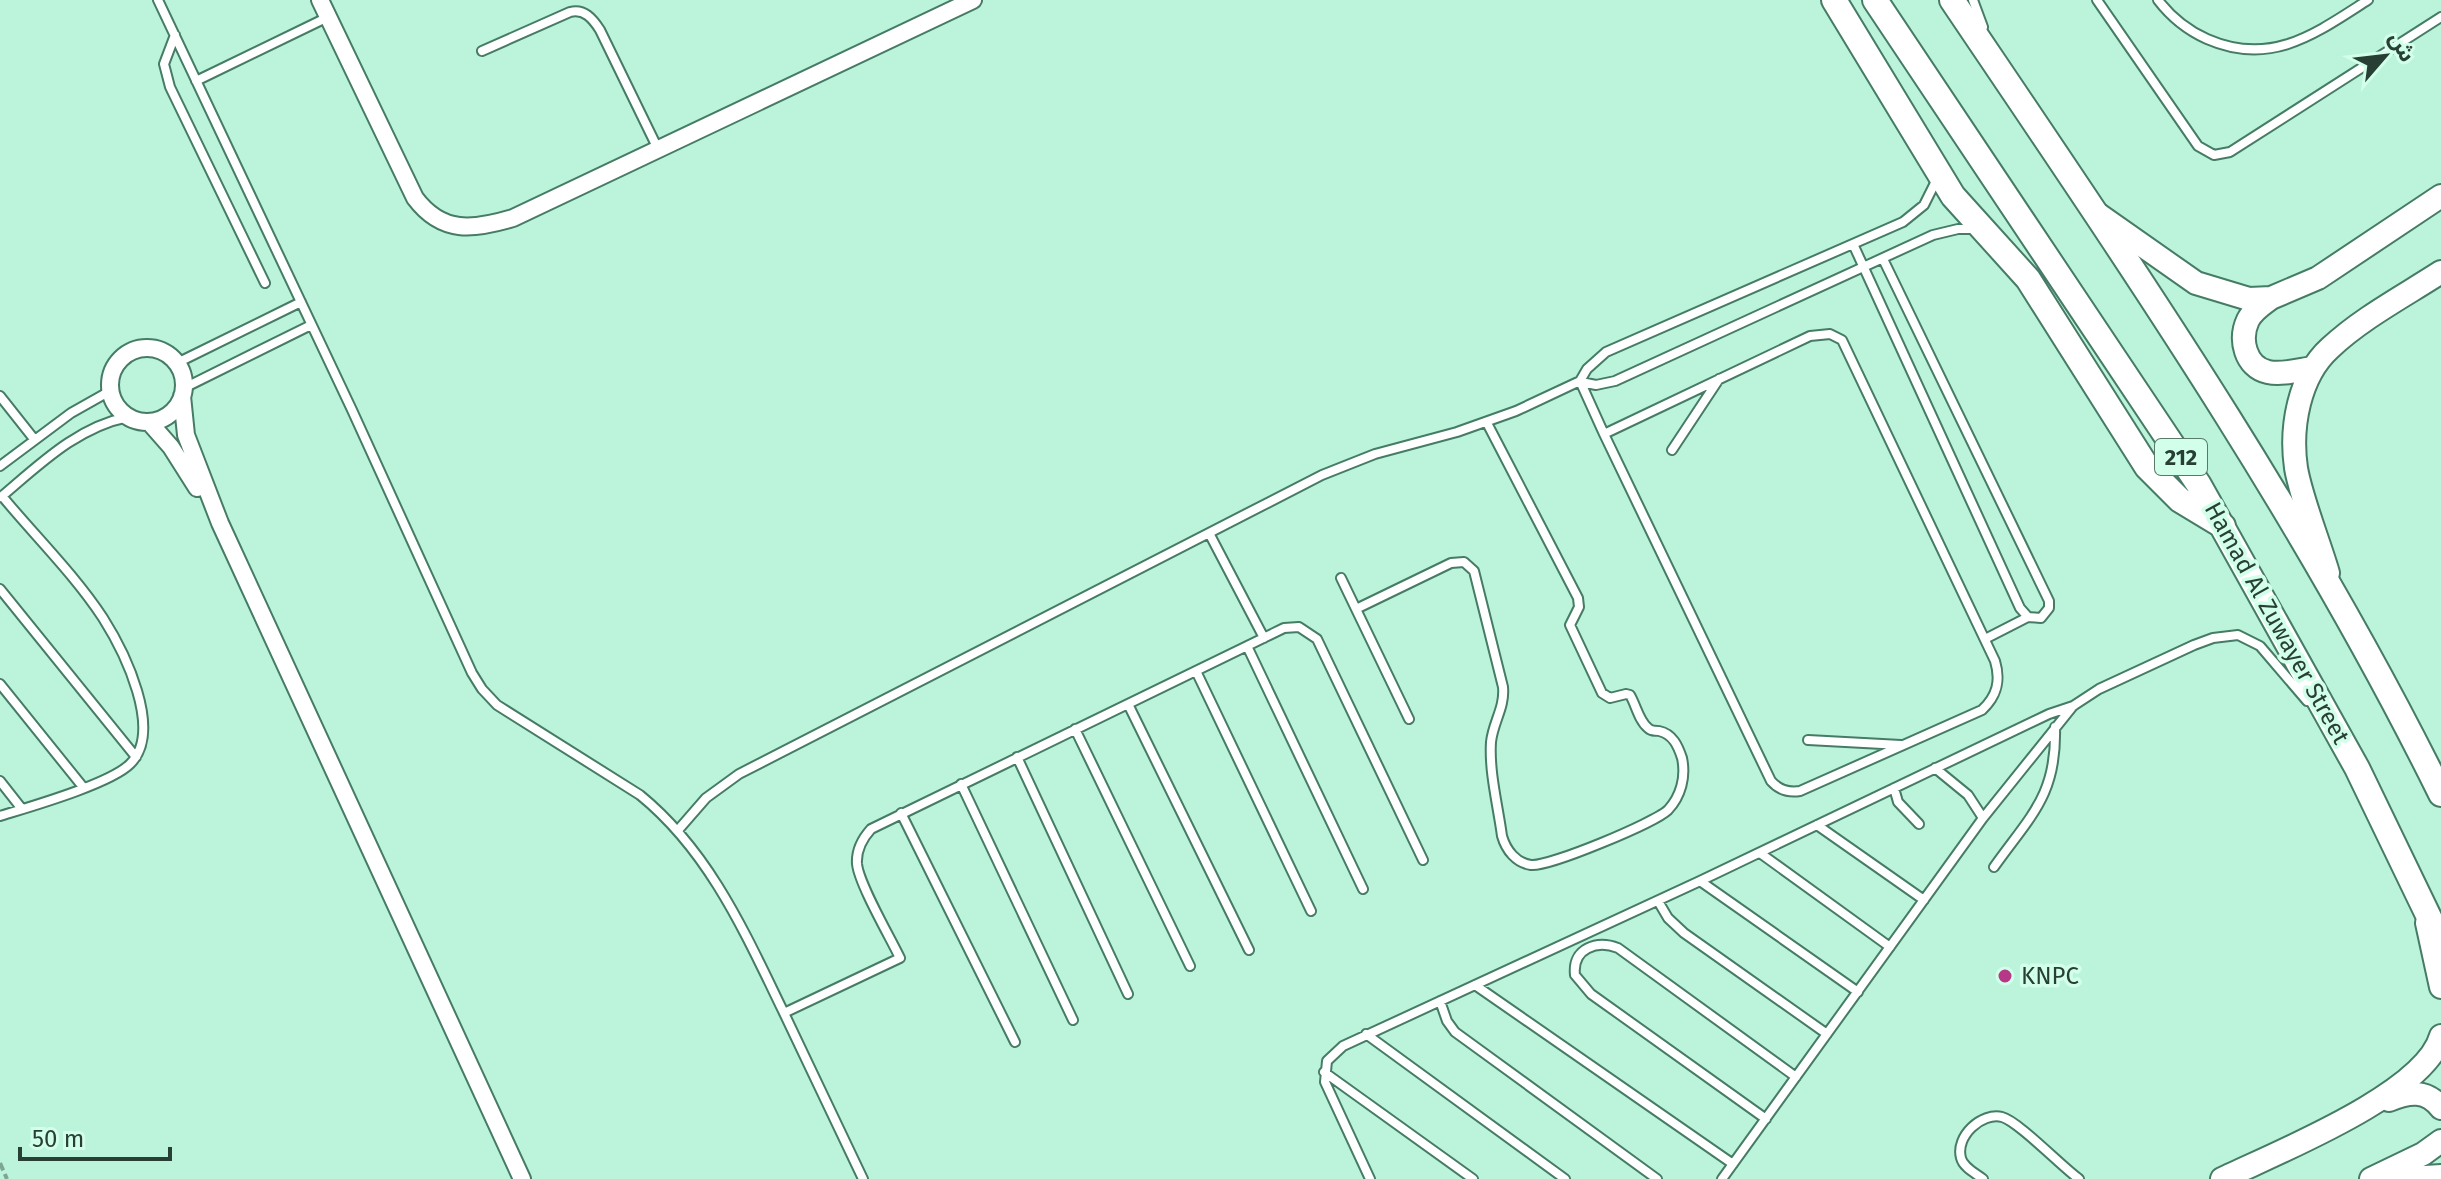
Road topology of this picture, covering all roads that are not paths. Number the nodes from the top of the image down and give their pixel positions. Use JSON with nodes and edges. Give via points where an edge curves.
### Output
{"nodes":[{"id":1,"x":158,"y":0,"type":"edge"},
{"id":2,"x":320,"y":0,"type":"edge"},
{"id":3,"x":973,"y":0,"type":"edge"},
{"id":4,"x":1834,"y":0,"type":"edge"},
{"id":5,"x":1875,"y":0,"type":"edge"},
{"id":6,"x":1952,"y":0,"type":"edge"},
{"id":7,"x":1973,"y":0,"type":"edge"},
{"id":8,"x":2097,"y":0,"type":"edge"},
{"id":9,"x":2158,"y":0,"type":"edge"},
{"id":10,"x":2368,"y":0,"type":"edge"},
{"id":11,"x":328,"y":17,"type":"junction"},
{"id":12,"x":2441,"y":17,"type":"edge"},
{"id":13,"x":175,"y":35,"type":"junction"},
{"id":14,"x":482,"y":51,"type":"dead end"},
{"id":15,"x":2003,"y":76,"type":"junction"},
{"id":16,"x":196,"y":81,"type":"junction"},
{"id":17,"x":658,"y":150,"type":"junction"},
{"id":18,"x":1938,"y":174,"type":"junction"},
{"id":19,"x":2441,"y":196,"type":"edge"},
{"id":20,"x":2095,"y":212,"type":"junction"},
{"id":21,"x":1982,"y":230,"type":"junction"},
{"id":22,"x":1853,"y":244,"type":"junction"},
{"id":23,"x":1883,"y":259,"type":"junction"},
{"id":24,"x":1864,"y":267,"type":"junction"},
{"id":25,"x":2441,"y":272,"type":"edge"},
{"id":26,"x":265,"y":283,"type":"dead end"},
{"id":27,"x":2271,"y":298,"type":"junction"},
{"id":28,"x":301,"y":302,"type":"junction"},
{"id":29,"x":311,"y":325,"type":"junction"},
{"id":30,"x":177,"y":363,"type":"junction"},
{"id":31,"x":2313,"y":368,"type":"junction"},
{"id":32,"x":1719,"y":379,"type":"junction"},
{"id":33,"x":1580,"y":381,"type":"junction"},
{"id":34,"x":110,"y":391,"type":"junction"},
{"id":35,"x":183,"y":392,"type":"junction"},
{"id":36,"x":0,"y":396,"type":"edge"},
{"id":37,"x":128,"y":417,"type":"junction"},
{"id":38,"x":149,"y":422,"type":"junction"},
{"id":39,"x":1487,"y":423,"type":"junction"},
{"id":40,"x":1604,"y":434,"type":"junction"},
{"id":41,"x":34,"y":439,"type":"junction"},
{"id":42,"x":1672,"y":450,"type":"dead end"},
{"id":43,"x":0,"y":466,"type":"edge"},
{"id":44,"x":1,"y":496,"type":"edge"},
{"id":45,"x":220,"y":523,"type":"junction"},
{"id":46,"x":2223,"y":526,"type":"junction"},
{"id":47,"x":1209,"y":533,"type":"junction"},
{"id":48,"x":1341,"y":578,"type":"dead end"},
{"id":49,"x":0,"y":589,"type":"edge"},
{"id":50,"x":2334,"y":593,"type":"junction"},
{"id":51,"x":1356,"y":609,"type":"junction"},
{"id":52,"x":2028,"y":617,"type":"junction"},
{"id":53,"x":1264,"y":638,"type":"junction"},
{"id":54,"x":1985,"y":639,"type":"junction"},
{"id":55,"x":1247,"y":646,"type":"junction"},
{"id":56,"x":1196,"y":671,"type":"junction"},
{"id":57,"x":0,"y":684,"type":"edge"},
{"id":58,"x":1128,"y":704,"type":"junction"},
{"id":59,"x":2073,"y":706,"type":"junction"},
{"id":60,"x":1409,"y":719,"type":"dead end"},
{"id":61,"x":2055,"y":727,"type":"junction"},
{"id":62,"x":1075,"y":729,"type":"junction"},
{"id":63,"x":1808,"y":740,"type":"dead end"},
{"id":64,"x":1902,"y":745,"type":"junction"},
{"id":65,"x":136,"y":757,"type":"junction"},
{"id":66,"x":1017,"y":757,"type":"junction"},
{"id":67,"x":1935,"y":768,"type":"junction"},
{"id":68,"x":2357,"y":768,"type":"junction"},
{"id":69,"x":0,"y":781,"type":"edge"},
{"id":70,"x":961,"y":784,"type":"junction"},
{"id":71,"x":83,"y":787,"type":"junction"},
{"id":72,"x":1894,"y":788,"type":"junction"},
{"id":73,"x":2441,"y":794,"type":"edge"},
{"id":74,"x":22,"y":809,"type":"junction"},
{"id":75,"x":901,"y":813,"type":"junction"},
{"id":76,"x":0,"y":816,"type":"edge"},
{"id":77,"x":1983,"y":818,"type":"junction"},
{"id":78,"x":1919,"y":824,"type":"dead end"},
{"id":79,"x":1817,"y":825,"type":"junction"},
{"id":80,"x":679,"y":829,"type":"junction"},
{"id":81,"x":1760,"y":853,"type":"junction"},
{"id":82,"x":1423,"y":860,"type":"dead end"},
{"id":83,"x":1994,"y":867,"type":"dead end"},
{"id":84,"x":1700,"y":881,"type":"junction"},
{"id":85,"x":1363,"y":889,"type":"dead end"},
{"id":86,"x":1924,"y":900,"type":"junction"},
{"id":87,"x":1658,"y":901,"type":"junction"},
{"id":88,"x":2422,"y":903,"type":"junction"},
{"id":89,"x":1311,"y":911,"type":"dead end"},
{"id":90,"x":2441,"y":942,"type":"edge"},
{"id":91,"x":1890,"y":947,"type":"junction"},
{"id":92,"x":1249,"y":950,"type":"dead end"},
{"id":93,"x":1190,"y":966,"type":"dead end"},
{"id":94,"x":1475,"y":985,"type":"junction"},
{"id":95,"x":2441,"y":987,"type":"edge"},
{"id":96,"x":1858,"y":992,"type":"junction"},
{"id":97,"x":1128,"y":994,"type":"dead end"},
{"id":98,"x":1440,"y":1001,"type":"junction"},
{"id":99,"x":784,"y":1013,"type":"junction"},
{"id":100,"x":1073,"y":1020,"type":"dead end"},
{"id":101,"x":1366,"y":1034,"type":"junction"},
{"id":102,"x":1827,"y":1034,"type":"junction"},
{"id":103,"x":2441,"y":1036,"type":"edge"},
{"id":104,"x":1015,"y":1042,"type":"dead end"},
{"id":105,"x":1324,"y":1072,"type":"junction"},
{"id":106,"x":1796,"y":1077,"type":"junction"},
{"id":107,"x":2441,"y":1108,"type":"edge"},
{"id":108,"x":2360,"y":1111,"type":"junction"},
{"id":109,"x":1766,"y":1119,"type":"junction"},
{"id":110,"x":2441,"y":1141,"type":"edge"},
{"id":111,"x":1733,"y":1164,"type":"junction"},
{"id":112,"x":2441,"y":1176,"type":"edge"},
{"id":113,"x":522,"y":1179,"type":"edge"},
{"id":114,"x":863,"y":1179,"type":"edge"},
{"id":115,"x":1370,"y":1179,"type":"edge"},
{"id":116,"x":1473,"y":1179,"type":"edge"},
{"id":117,"x":1565,"y":1179,"type":"edge"},
{"id":118,"x":1657,"y":1179,"type":"edge"},
{"id":119,"x":1722,"y":1179,"type":"edge"},
{"id":120,"x":1983,"y":1179,"type":"edge"},
{"id":121,"x":2079,"y":1179,"type":"edge"},
{"id":122,"x":2222,"y":1179,"type":"edge"},
{"id":123,"x":2371,"y":1179,"type":"edge"},
{"id":124,"x":2396,"y":1179,"type":"edge"}],
"edges":[{"from":1,"to":13,"type":"lane"},
{"from":2,"to":11,"type":"street"},
{"from":3,"to":17,"type":"street"},
{"from":4,"to":18,"type":"main road"},
{"from":5,"to":46,"type":"main road","name":"Hamad Al Zuwayer Street","number":"212"},
{"from":6,"to":15,"type":"main road","number":"212"},
{"from":7,"to":15,"type":"lane"},
{"from":8,"to":12,"type":"lane","via":[[2198,146],[2214,155],[2230,152]]},
{"from":9,"to":10,"type":"lane","via":[[2188,29],[2249,50],[2300,40]]},
{"from":11,"to":16,"type":"lane"},
{"from":11,"to":17,"type":"street","via":[[409,186],[422,207],[441,221],[471,228],[513,218]]},
{"from":13,"to":16,"type":"lane"},
{"from":13,"to":26,"type":"lane","via":[[164,64],[170,87]]},
{"from":14,"to":17,"type":"lane","via":[[581,11],[600,30]]},
{"from":15,"to":20,"type":"main road","number":"212"},
{"from":16,"to":28,"type":"lane"},
{"from":18,"to":21,"type":"main road"},
{"from":18,"to":22,"type":"lane","via":[[1915,214]]},
{"from":19,"to":27,"type":"main road","via":[[2318,278]]},
{"from":20,"to":27,"type":"main road","via":[[2196,283],[2249,299]]},
{"from":20,"to":50,"type":"main road","number":"212","via":[[2212,389]]},
{"from":21,"to":23,"type":"lane","via":[[1945,231]]},
{"from":21,"to":46,"type":"main road","via":[[2028,279],[2147,467],[2180,500]]},
{"from":22,"to":24,"type":"lane"},
{"from":22,"to":33,"type":"lane","via":[[1606,352]]},
{"from":23,"to":24,"type":"lane"},
{"from":23,"to":52,"type":"lane","via":[[2049,601],[2041,618]]},
{"from":24,"to":33,"type":"lane","via":[[1615,381]]},
{"from":24,"to":52,"type":"lane"},
{"from":25,"to":31,"type":"main road","via":[[2329,348]]},
{"from":27,"to":31,"type":"main road","via":[[2247,322],[2247,355],[2268,372]]},
{"from":28,"to":29,"type":"lane"},
{"from":28,"to":30,"type":"lane"},
{"from":29,"to":35,"type":"lane"},
{"from":29,"to":80,"type":"lane","via":[[482,689],[515,718],[640,795]]},
{"from":30,"to":34,"type":"street","via":[[152,348],[130,352],[113,368]]},
{"from":30,"to":35,"type":"street"},
{"from":31,"to":50,"type":"main road","via":[[2296,417],[2296,469]]},
{"from":32,"to":40,"type":"lane"},
{"from":32,"to":42,"type":"lane"},
{"from":32,"to":54,"type":"lane","via":[[1816,334],[1842,340]]},
{"from":33,"to":39,"type":"lane"},
{"from":33,"to":40,"type":"lane"},
{"from":34,"to":37,"type":"street","via":[[113,403]]},
{"from":34,"to":41,"type":"lane"},
{"from":35,"to":38,"type":"street","via":[[174,412]]},
{"from":35,"to":45,"type":"street","via":[[186,435]]},
{"from":36,"to":41,"type":"lane"},
{"from":37,"to":38,"type":"street"},
{"from":37,"to":44,"type":"lane","via":[[87,431]]},
{"from":38,"to":45,"type":"street"},
{"from":39,"to":47,"type":"lane","via":[[1348,464]]},
{"from":39,"to":51,"type":"lane","via":[[1578,598],[1571,631],[1602,693],[1610,698],[1630,695],[1645,726],[1675,742],[1684,775],[1673,804],[1649,822],[1552,862],[1533,865],[1516,858],[1502,836],[1492,754],[1503,687],[1474,571],[1464,562],[1451,563]]},
{"from":40,"to":64,"type":"lane","via":[[1775,785],[1800,791]]},
{"from":41,"to":43,"type":"lane"},
{"from":44,"to":65,"type":"lane","via":[[111,633],[142,713],[143,740]]},
{"from":45,"to":113,"type":"street"},
{"from":46,"to":68,"type":"main road","name":"Hamad Al Zuwayer Street","number":"212"},
{"from":47,"to":53,"type":"lane"},
{"from":47,"to":80,"type":"lane","via":[[739,774],[706,798]]},
{"from":48,"to":51,"type":"lane"},
{"from":49,"to":65,"type":"lane"},
{"from":50,"to":73,"type":"main road","number":"212"},
{"from":51,"to":60,"type":"lane"},
{"from":52,"to":54,"type":"lane"},
{"from":53,"to":55,"type":"lane"},
{"from":53,"to":82,"type":"lane","via":[[1291,627],[1317,639]]},
{"from":54,"to":64,"type":"lane","via":[[1999,679],[1989,704]]},
{"from":55,"to":56,"type":"lane"},
{"from":55,"to":85,"type":"lane"},
{"from":56,"to":58,"type":"lane"},
{"from":56,"to":89,"type":"lane"},
{"from":57,"to":71,"type":"lane"},
{"from":58,"to":62,"type":"lane"},
{"from":58,"to":92,"type":"lane"},
{"from":59,"to":61,"type":"lane"},
{"from":59,"to":67,"type":"lane"},
{"from":59,"to":68,"type":"lane","via":[[2194,645],[2238,635],[2260,646]]},
{"from":61,"to":77,"type":"lane"},
{"from":61,"to":83,"type":"lane","via":[[2046,793]]},
{"from":62,"to":66,"type":"lane"},
{"from":62,"to":93,"type":"lane"},
{"from":63,"to":64,"type":"lane"},
{"from":65,"to":71,"type":"lane","via":[[115,775]]},
{"from":66,"to":70,"type":"lane"},
{"from":66,"to":97,"type":"lane"},
{"from":67,"to":72,"type":"lane"},
{"from":67,"to":77,"type":"lane","via":[[1968,795]]},
{"from":68,"to":88,"type":"main road","name":"Hamad Al Zuwayer Street","number":"212"},
{"from":69,"to":74,"type":"lane"},
{"from":70,"to":75,"type":"lane"},
{"from":70,"to":100,"type":"lane"},
{"from":71,"to":74,"type":"lane"},
{"from":72,"to":78,"type":"lane","via":[[1898,802]]},
{"from":72,"to":79,"type":"lane"},
{"from":74,"to":76,"type":"lane"},
{"from":75,"to":99,"type":"lane","via":[[864,836],[857,853],[900,958]]},
{"from":75,"to":104,"type":"lane"},
{"from":77,"to":86,"type":"lane"},
{"from":79,"to":81,"type":"lane"},
{"from":79,"to":86,"type":"lane"},
{"from":80,"to":99,"type":"lane","via":[[719,885]]},
{"from":81,"to":84,"type":"lane"},
{"from":81,"to":91,"type":"lane"},
{"from":84,"to":87,"type":"lane"},
{"from":84,"to":96,"type":"lane"},
{"from":86,"to":91,"type":"lane"},
{"from":87,"to":94,"type":"lane"},
{"from":87,"to":102,"type":"lane","via":[[1675,926]]},
{"from":88,"to":90,"type":"main road","name":"Hamad Al Zuwayer Street","number":"212"},
{"from":88,"to":95,"type":"main road"},
{"from":91,"to":96,"type":"lane"},
{"from":94,"to":98,"type":"lane"},
{"from":94,"to":111,"type":"lane"},
{"from":96,"to":102,"type":"lane"},
{"from":98,"to":101,"type":"lane"},
{"from":98,"to":118,"type":"lane","via":[[1455,1032]]},
{"from":99,"to":114,"type":"lane"},
{"from":101,"to":105,"type":"lane","via":[[1333,1052]]},
{"from":101,"to":117,"type":"lane"},
{"from":102,"to":106,"type":"lane"},
{"from":103,"to":108,"type":"main road","via":[[2434,1054],[2413,1077]]},
{"from":105,"to":115,"type":"lane"},
{"from":105,"to":116,"type":"lane"},
{"from":106,"to":109,"type":"lane"},
{"from":106,"to":109,"type":"lane","via":[[1618,948],[1598,944],[1578,957],[1575,975],[1591,994]]},
{"from":107,"to":108,"type":"main road","via":[[2431,1097],[2414,1093]]},
{"from":108,"to":122,"type":"main road"},
{"from":109,"to":111,"type":"lane"},
{"from":110,"to":123,"type":"main road"},
{"from":111,"to":119,"type":"lane"},
{"from":112,"to":124,"type":"main road"},
{"from":120,"to":121,"type":"lane","via":[[1960,1156],[1962,1141],[1976,1123],[1991,1115],[2007,1118]]}]}
